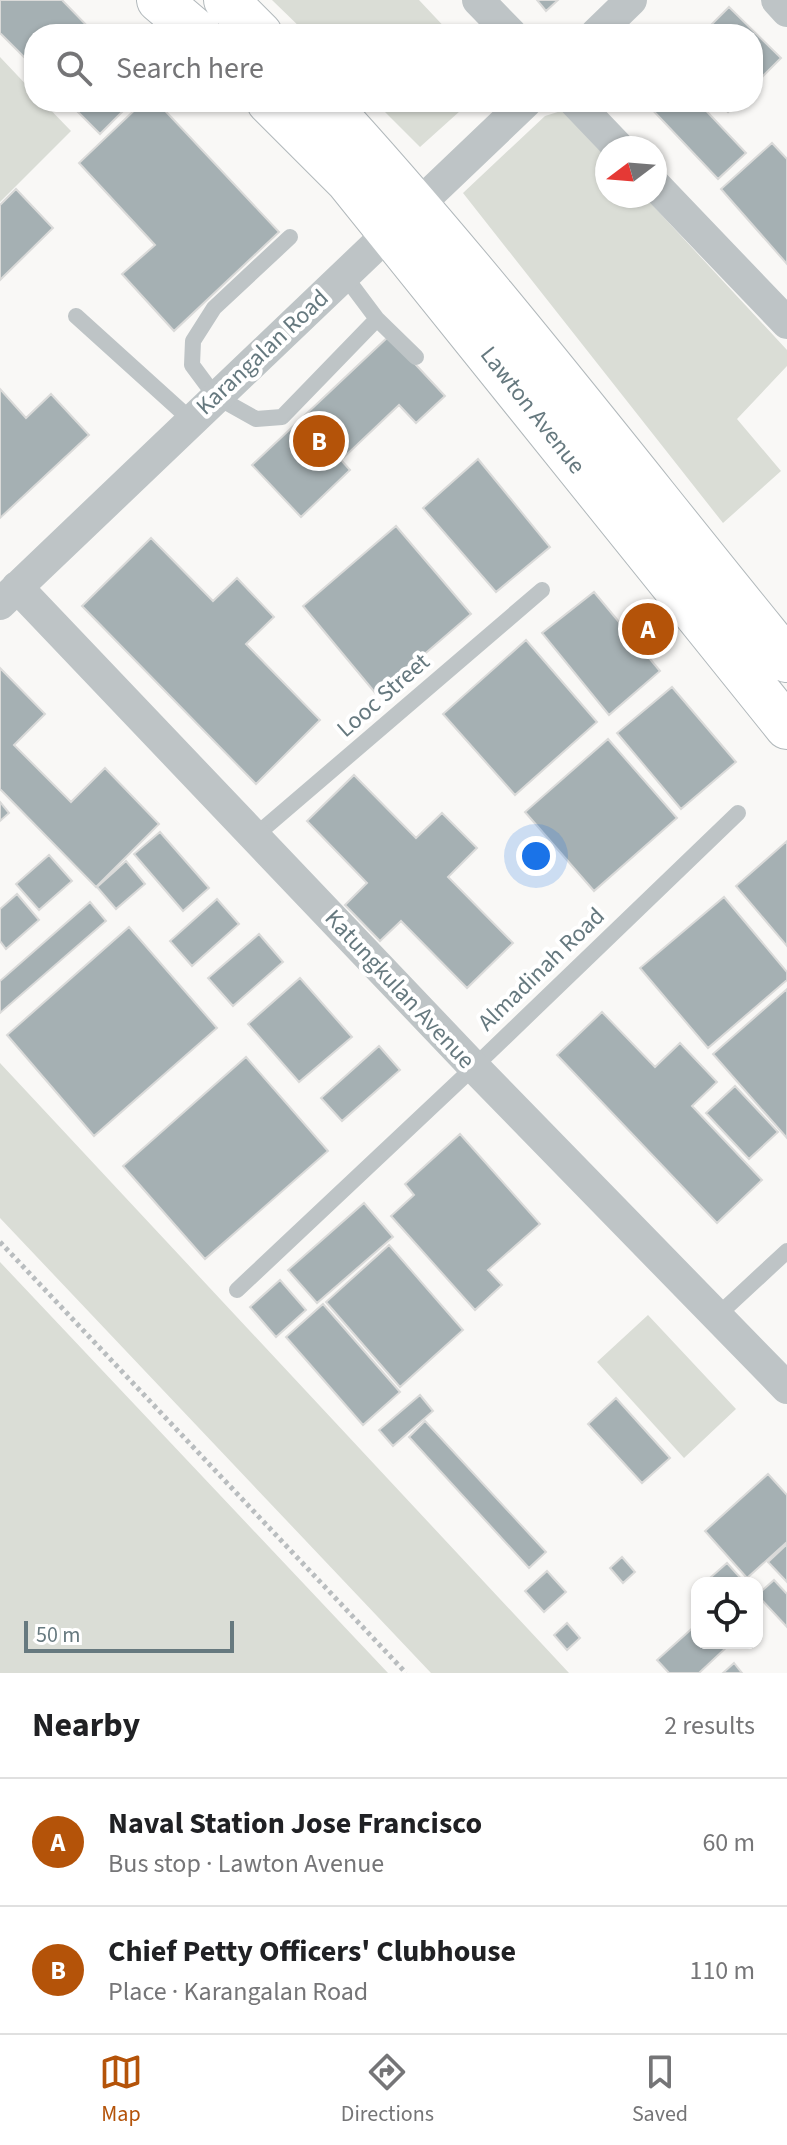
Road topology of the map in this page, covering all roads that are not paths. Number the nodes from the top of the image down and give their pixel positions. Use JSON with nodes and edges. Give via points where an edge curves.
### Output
{"nodes":[{"id":1,"x":159,"y":0,"type":"edge"},
{"id":2,"x":226,"y":0,"type":"edge"},
{"id":3,"x":478,"y":0,"type":"edge"},
{"id":4,"x":631,"y":0,"type":"edge"},
{"id":5,"x":777,"y":0,"type":"edge"},
{"id":6,"x":787,"y":11,"type":"edge"},
{"id":7,"x":187,"y":24,"type":"edge"},
{"id":8,"x":250,"y":24,"type":"edge"},
{"id":9,"x":501,"y":24,"type":"edge"},
{"id":10,"x":606,"y":24,"type":"edge"},
{"id":11,"x":279,"y":112,"type":"edge"},
{"id":12,"x":332,"y":112,"type":"edge"},
{"id":13,"x":516,"y":112,"type":"edge"},
{"id":14,"x":585,"y":112,"type":"edge"},
{"id":15,"x":608,"y":136,"type":"edge"},
{"id":16,"x":667,"y":198,"type":"edge"},
{"id":17,"x":404,"y":219,"type":"junction"},
{"id":18,"x":290,"y":237,"type":"dead end"},
{"id":19,"x":344,"y":275,"type":"junction"},
{"id":20,"x":76,"y":316,"type":"dead end"},
{"id":21,"x":377,"y":319,"type":"junction"},
{"id":22,"x":787,"y":323,"type":"edge"},
{"id":23,"x":416,"y":357,"type":"dead end"},
{"id":24,"x":215,"y":396,"type":"junction"},
{"id":25,"x":191,"y":420,"type":"junction"},
{"id":26,"x":542,"y":590,"type":"dead end"},
{"id":27,"x":8,"y":595,"type":"edge"},
{"id":28,"x":787,"y":660,"type":"edge"},
{"id":29,"x":787,"y":727,"type":"edge"},
{"id":30,"x":738,"y":813,"type":"dead end"},
{"id":31,"x":255,"y":836,"type":"junction"},
{"id":32,"x":474,"y":1067,"type":"junction"},
{"id":33,"x":787,"y":1251,"type":"edge"},
{"id":34,"x":237,"y":1290,"type":"dead end"},
{"id":35,"x":717,"y":1316,"type":"junction"},
{"id":36,"x":787,"y":1388,"type":"edge"}],
"edges":[{"from":1,"to":7,"type":"main road"},
{"from":2,"to":8,"type":"main road"},
{"from":3,"to":9,"type":"street"},
{"from":4,"to":10,"type":"street"},
{"from":5,"to":6,"type":"street"},
{"from":11,"to":17,"type":"main road","name":"Lawton Avenue","via":[[348,181]]},
{"from":12,"to":17,"type":"main road","name":"Lawton Avenue"},
{"from":13,"to":17,"type":"street","name":"Karangalan Road"},
{"from":14,"to":15,"type":"street"},
{"from":16,"to":22,"type":"street"},
{"from":17,"to":19,"type":"street","name":"Karangalan Road"},
{"from":17,"to":28,"type":"main road","name":"Lawton Avenue"},
{"from":17,"to":29,"type":"main road","name":"Lawton Avenue","via":[[448,302]]},
{"from":18,"to":24,"type":"lane","via":[[214,308],[193,341],[192,365]]},
{"from":19,"to":21,"type":"lane"},
{"from":19,"to":24,"type":"street","name":"Karangalan Road"},
{"from":20,"to":25,"type":"lane"},
{"from":21,"to":23,"type":"lane"},
{"from":21,"to":24,"type":"lane","via":[[282,417],[256,419]]},
{"from":24,"to":25,"type":"street","name":"Karangalan Road"},
{"from":25,"to":27,"type":"street","name":"Karangalan Road"},
{"from":26,"to":31,"type":"lane","name":"Looc Street"},
{"from":27,"to":31,"type":"street","name":"Katungkulan Avenue"},
{"from":30,"to":32,"type":"lane","name":"Almadinah Road"},
{"from":31,"to":32,"type":"street","name":"Katungkulan Avenue"},
{"from":32,"to":34,"type":"lane","name":"Almadinah Road"},
{"from":32,"to":35,"type":"street","name":"Katungkulan Avenue"},
{"from":33,"to":35,"type":"lane"},
{"from":35,"to":36,"type":"street","name":"Katungkulan Avenue"}]}
